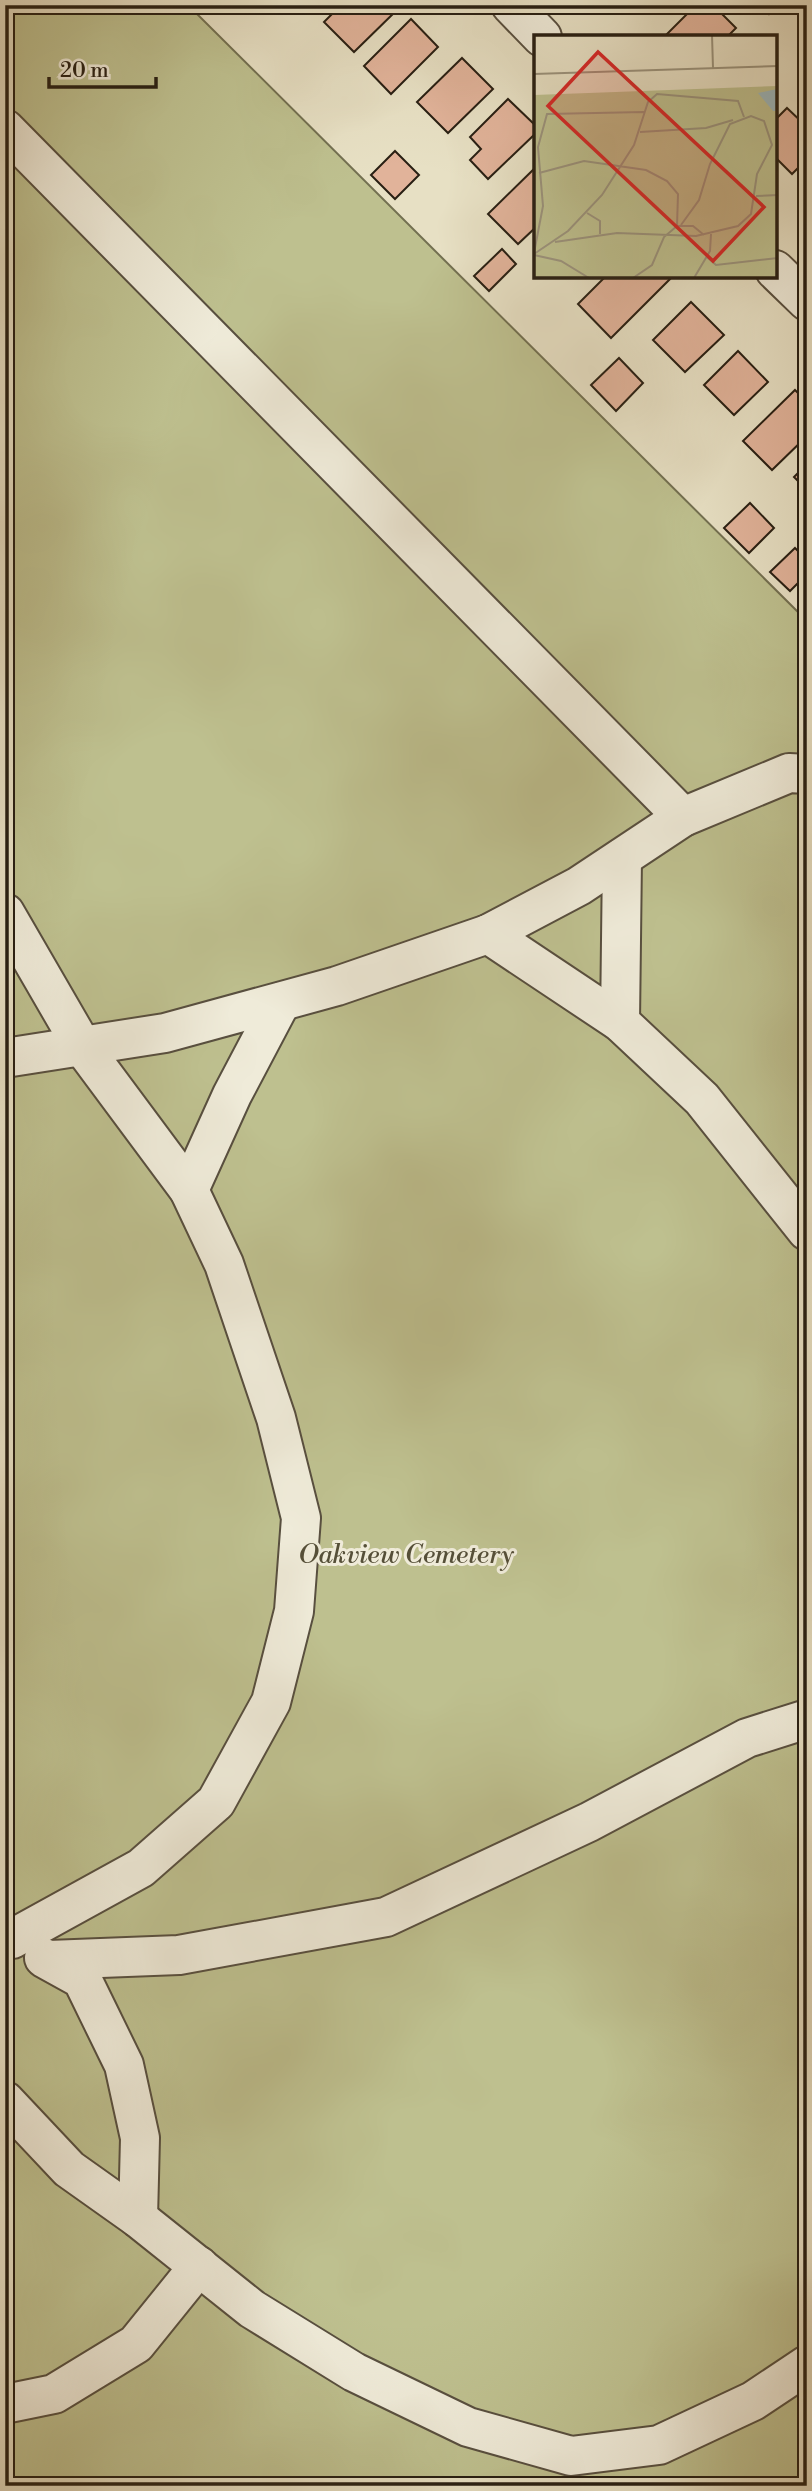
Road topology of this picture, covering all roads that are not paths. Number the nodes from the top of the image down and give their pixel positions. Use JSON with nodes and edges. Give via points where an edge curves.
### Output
{"nodes":[{"id":1,"x":511,"y":5,"type":"edge"},
{"id":2,"x":540,"y":35,"type":"edge"},
{"id":3,"x":5,"y":129,"type":"edge"},
{"id":4,"x":777,"y":272,"type":"edge"},
{"id":5,"x":807,"y":301,"type":"edge"},
{"id":6,"x":807,"y":774,"type":"edge"},
{"id":7,"x":683,"y":817,"type":"junction"},
{"id":8,"x":622,"y":858,"type":"junction"},
{"id":9,"x":5,"y":913,"type":"edge"},
{"id":10,"x":488,"y":934,"type":"junction"},
{"id":11,"x":281,"y":1002,"type":"junction"},
{"id":12,"x":620,"y":1022,"type":"junction"},
{"id":13,"x":82,"y":1046,"type":"junction"},
{"id":14,"x":5,"y":1058,"type":"edge"},
{"id":15,"x":189,"y":1190,"type":"junction"},
{"id":16,"x":807,"y":1231,"type":"edge"},
{"id":17,"x":807,"y":1719,"type":"edge"},
{"id":18,"x":9,"y":1939,"type":"edge"},
{"id":19,"x":49,"y":1960,"type":"junction"},
{"id":20,"x":5,"y":2101,"type":"edge"},
{"id":21,"x":138,"y":2218,"type":"junction"},
{"id":22,"x":199,"y":2266,"type":"junction"},
{"id":23,"x":807,"y":2365,"type":"edge"},
{"id":24,"x":5,"y":2404,"type":"edge"}],
"edges":[{"from":1,"to":2,"type":"street"},
{"from":3,"to":7,"type":"street"},
{"from":4,"to":5,"type":"street"},
{"from":6,"to":7,"type":"street","via":[[789,773]]},
{"from":7,"to":8,"type":"street"},
{"from":8,"to":10,"type":"street"},
{"from":8,"to":12,"type":"street"},
{"from":9,"to":13,"type":"street"},
{"from":10,"to":11,"type":"street"},
{"from":10,"to":12,"type":"street"},
{"from":11,"to":13,"type":"street","via":[[166,1033]]},
{"from":11,"to":15,"type":"street"},
{"from":12,"to":16,"type":"street","via":[[702,1099]]},
{"from":13,"to":14,"type":"street"},
{"from":13,"to":15,"type":"street"},
{"from":15,"to":18,"type":"street","via":[[225,1264],[276,1418],[301,1518],[294,1611],[271,1702],[216,1802],[141,1868]]},
{"from":17,"to":19,"type":"street","via":[[747,1738],[589,1822],[386,1917],[179,1955]]},
{"from":18,"to":19,"type":"street"},
{"from":19,"to":21,"type":"street","via":[[82,1979],[124,2064],[140,2138]]},
{"from":20,"to":21,"type":"street","via":[[69,2169]]},
{"from":21,"to":22,"type":"street"},
{"from":22,"to":23,"type":"street","via":[[252,2309],[354,2371],[468,2427],[571,2456],[659,2445],[753,2401]]},
{"from":22,"to":24,"type":"street","via":[[136,2344],[54,2394]]}]}
